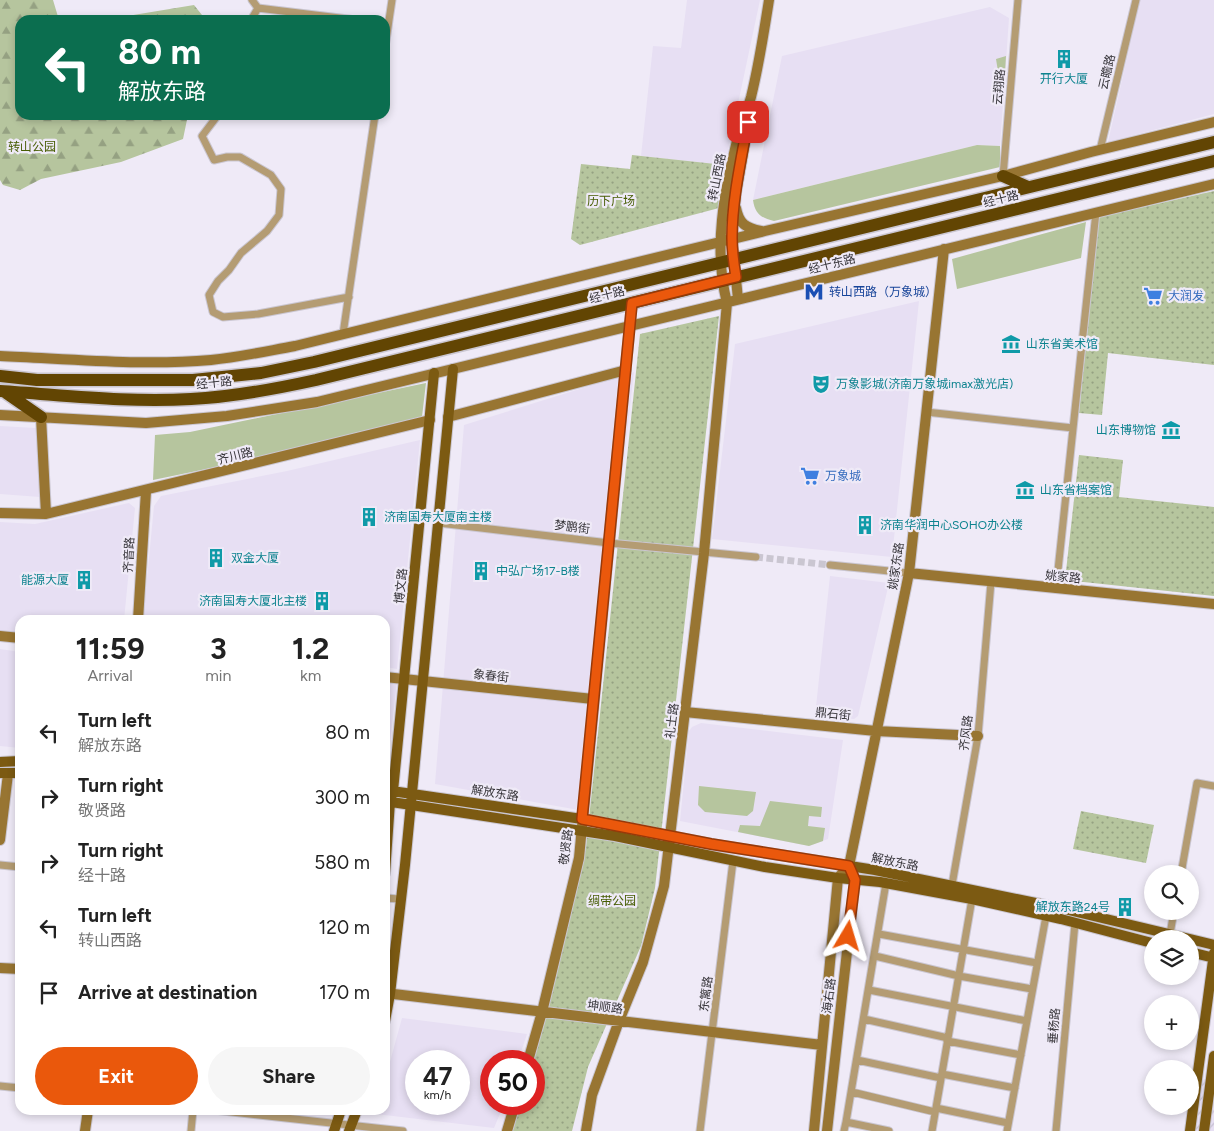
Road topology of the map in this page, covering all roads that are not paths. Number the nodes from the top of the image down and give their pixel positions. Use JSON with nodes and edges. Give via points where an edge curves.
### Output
{"nodes":[{"id":1,"x":252,"y":0,"type":"edge"},
{"id":2,"x":392,"y":0,"type":"edge"},
{"id":3,"x":769,"y":0,"type":"edge"},
{"id":4,"x":775,"y":0,"type":"edge"},
{"id":5,"x":1018,"y":0,"type":"edge"},
{"id":6,"x":1136,"y":0,"type":"edge"},
{"id":7,"x":258,"y":8,"type":"junction"},
{"id":8,"x":254,"y":15,"type":"edge"},
{"id":9,"x":315,"y":15,"type":"edge"},
{"id":10,"x":389,"y":15,"type":"edge"},
{"id":11,"x":214,"y":120,"type":"edge"},
{"id":12,"x":374,"y":120,"type":"edge"},
{"id":13,"x":1214,"y":122,"type":"edge"},
{"id":14,"x":1214,"y":142,"type":"edge"},
{"id":15,"x":1100,"y":150,"type":"junction"},
{"id":16,"x":1214,"y":161,"type":"edge"},
{"id":17,"x":1003,"y":176,"type":"junction"},
{"id":18,"x":1214,"y":184,"type":"edge"},
{"id":19,"x":1028,"y":187,"type":"junction"},
{"id":20,"x":735,"y":202,"type":"junction"},
{"id":21,"x":1096,"y":212,"type":"junction"},
{"id":22,"x":765,"y":231,"type":"junction"},
{"id":23,"x":732,"y":239,"type":"junction"},
{"id":24,"x":719,"y":243,"type":"junction"},
{"id":25,"x":944,"y":249,"type":"junction"},
{"id":26,"x":734,"y":259,"type":"junction"},
{"id":27,"x":720,"y":263,"type":"junction"},
{"id":28,"x":736,"y":277,"type":"junction"},
{"id":29,"x":721,"y":282,"type":"junction"},
{"id":30,"x":349,"y":296,"type":"junction"},
{"id":31,"x":738,"y":300,"type":"junction"},
{"id":32,"x":632,"y":303,"type":"junction"},
{"id":33,"x":727,"y":303,"type":"junction"},
{"id":34,"x":630,"y":325,"type":"junction"},
{"id":35,"x":343,"y":334,"type":"junction"},
{"id":36,"x":0,"y":356,"type":"edge"},
{"id":37,"x":453,"y":368,"type":"junction"},
{"id":38,"x":626,"y":370,"type":"junction"},
{"id":39,"x":434,"y":373,"type":"junction"},
{"id":40,"x":0,"y":376,"type":"edge"},
{"id":41,"x":1,"y":391,"type":"edge"},
{"id":42,"x":926,"y":412,"type":"junction"},
{"id":43,"x":0,"y":416,"type":"edge"},
{"id":44,"x":41,"y":417,"type":"junction"},
{"id":45,"x":448,"y":417,"type":"junction"},
{"id":46,"x":430,"y":420,"type":"junction"},
{"id":47,"x":1073,"y":428,"type":"junction"},
{"id":48,"x":146,"y":491,"type":"junction"},
{"id":49,"x":0,"y":513,"type":"edge"},
{"id":50,"x":46,"y":514,"type":"junction"},
{"id":51,"x":438,"y":523,"type":"junction"},
{"id":52,"x":609,"y":543,"type":"junction"},
{"id":53,"x":704,"y":553,"type":"junction"},
{"id":54,"x":756,"y":557,"type":"tunnel mouth"},
{"id":55,"x":830,"y":565,"type":"tunnel mouth"},
{"id":56,"x":909,"y":573,"type":"junction"},
{"id":57,"x":991,"y":582,"type":"junction"},
{"id":58,"x":1056,"y":588,"type":"junction"},
{"id":59,"x":1214,"y":604,"type":"edge"},
{"id":60,"x":138,"y":615,"type":"edge"},
{"id":61,"x":0,"y":636,"type":"edge"},
{"id":62,"x":15,"y":638,"type":"edge"},
{"id":63,"x":390,"y":678,"type":"edge"},
{"id":64,"x":404,"y":679,"type":"junction"},
{"id":65,"x":424,"y":682,"type":"junction"},
{"id":66,"x":594,"y":699,"type":"junction"},
{"id":67,"x":685,"y":712,"type":"junction"},
{"id":68,"x":876,"y":731,"type":"junction"},
{"id":69,"x":978,"y":736,"type":"junction"},
{"id":70,"x":15,"y":761,"type":"edge"},
{"id":71,"x":0,"y":762,"type":"edge"},
{"id":72,"x":4,"y":773,"type":"edge"},
{"id":73,"x":390,"y":783,"type":"edge"},
{"id":74,"x":1214,"y":786,"type":"edge"},
{"id":75,"x":390,"y":790,"type":"edge"},
{"id":76,"x":412,"y":793,"type":"junction"},
{"id":77,"x":390,"y":802,"type":"edge"},
{"id":78,"x":411,"y":805,"type":"junction"},
{"id":79,"x":582,"y":819,"type":"junction"},
{"id":80,"x":581,"y":832,"type":"junction"},
{"id":81,"x":0,"y":840,"type":"edge"},
{"id":82,"x":669,"y":842,"type":"junction"},
{"id":83,"x":733,"y":860,"type":"junction"},
{"id":84,"x":0,"y":865,"type":"edge"},
{"id":85,"x":1183,"y":865,"type":"edge"},
{"id":86,"x":15,"y":866,"type":"edge"},
{"id":87,"x":849,"y":866,"type":"junction"},
{"id":88,"x":838,"y":878,"type":"junction"},
{"id":89,"x":855,"y":880,"type":"junction"},
{"id":90,"x":886,"y":883,"type":"junction"},
{"id":91,"x":952,"y":885,"type":"junction"},
{"id":92,"x":390,"y":898,"type":"edge"},
{"id":93,"x":400,"y":899,"type":"junction"},
{"id":94,"x":972,"y":899,"type":"junction"},
{"id":95,"x":1046,"y":916,"type":"junction"},
{"id":96,"x":1075,"y":923,"type":"junction"},
{"id":97,"x":1153,"y":930,"type":"edge"},
{"id":98,"x":879,"y":934,"type":"junction"},
{"id":99,"x":1144,"y":941,"type":"edge"},
{"id":100,"x":1199,"y":941,"type":"edge"},
{"id":101,"x":1214,"y":945,"type":"edge"},
{"id":102,"x":964,"y":950,"type":"junction"},
{"id":103,"x":1199,"y":954,"type":"edge"},
{"id":104,"x":875,"y":956,"type":"junction"},
{"id":105,"x":1214,"y":956,"type":"edge"},
{"id":106,"x":0,"y":962,"type":"edge"},
{"id":107,"x":1037,"y":963,"type":"junction"},
{"id":108,"x":15,"y":964,"type":"edge"},
{"id":109,"x":0,"y":968,"type":"edge"},
{"id":110,"x":15,"y":969,"type":"edge"},
{"id":111,"x":959,"y":976,"type":"junction"},
{"id":112,"x":390,"y":978,"type":"edge"},
{"id":113,"x":1032,"y":989,"type":"junction"},
{"id":114,"x":869,"y":990,"type":"junction"},
{"id":115,"x":390,"y":994,"type":"edge"},
{"id":116,"x":953,"y":1007,"type":"junction"},
{"id":117,"x":542,"y":1012,"type":"junction"},
{"id":118,"x":864,"y":1019,"type":"junction"},
{"id":119,"x":619,"y":1021,"type":"junction"},
{"id":120,"x":1027,"y":1021,"type":"junction"},
{"id":121,"x":713,"y":1032,"type":"junction"},
{"id":122,"x":948,"y":1040,"type":"junction"},
{"id":123,"x":822,"y":1045,"type":"junction"},
{"id":124,"x":531,"y":1050,"type":"edge"},
{"id":125,"x":1020,"y":1055,"type":"junction"},
{"id":126,"x":1214,"y":1056,"type":"edge"},
{"id":127,"x":857,"y":1060,"type":"junction"},
{"id":128,"x":941,"y":1076,"type":"junction"},
{"id":129,"x":0,"y":1086,"type":"edge"},
{"id":130,"x":15,"y":1088,"type":"edge"},
{"id":131,"x":1015,"y":1088,"type":"junction"},
{"id":132,"x":852,"y":1092,"type":"junction"},
{"id":133,"x":936,"y":1110,"type":"junction"},
{"id":134,"x":87,"y":1115,"type":"edge"},
{"id":135,"x":193,"y":1115,"type":"edge"},
{"id":136,"x":250,"y":1115,"type":"edge"},
{"id":137,"x":339,"y":1115,"type":"edge"},
{"id":138,"x":355,"y":1115,"type":"edge"},
{"id":139,"x":512,"y":1115,"type":"edge"},
{"id":140,"x":846,"y":1122,"type":"junction"},
{"id":141,"x":1008,"y":1122,"type":"junction"},
{"id":142,"x":335,"y":1127,"type":"edge"},
{"id":143,"x":350,"y":1128,"type":"edge"},
{"id":144,"x":85,"y":1131,"type":"edge"},
{"id":145,"x":191,"y":1131,"type":"edge"},
{"id":146,"x":403,"y":1131,"type":"edge"},
{"id":147,"x":507,"y":1131,"type":"edge"},
{"id":148,"x":586,"y":1131,"type":"edge"},
{"id":149,"x":700,"y":1131,"type":"edge"},
{"id":150,"x":814,"y":1131,"type":"edge"},
{"id":151,"x":827,"y":1131,"type":"edge"},
{"id":152,"x":844,"y":1131,"type":"edge"},
{"id":153,"x":889,"y":1131,"type":"edge"},
{"id":154,"x":932,"y":1131,"type":"edge"},
{"id":155,"x":1007,"y":1131,"type":"edge"},
{"id":156,"x":1056,"y":1131,"type":"edge"},
{"id":157,"x":1190,"y":1131,"type":"edge"},
{"id":158,"x":1204,"y":1131,"type":"edge"}],
"edges":[{"from":1,"to":7,"type":"street"},
{"from":2,"to":10,"type":"street"},
{"from":3,"to":24,"type":"main road","name":"转山西路","via":[[750,98],[730,174]]},
{"from":4,"to":20,"type":"main road","name":"转山西路","via":[[741,158]]},
{"from":5,"to":17,"type":"street","name":"云翔路"},
{"from":6,"to":15,"type":"street","name":"云瞻路"},
{"from":7,"to":8,"type":"street"},
{"from":7,"to":9,"type":"street"},
{"from":11,"to":30,"type":"street","via":[[202,136],[214,160],[240,158],[271,175],[281,189],[279,215],[241,253],[209,295],[213,312],[222,317],[258,314]]},
{"from":12,"to":30,"type":"street"},
{"from":13,"to":15,"type":"main road","name":"经十路"},
{"from":14,"to":19,"type":"highway","name":"经十路"},
{"from":15,"to":17,"type":"main road","name":"经十路"},
{"from":16,"to":28,"type":"highway","name":"经十路"},
{"from":17,"to":19,"type":"highway"},
{"from":17,"to":22,"type":"main road","name":"经十路"},
{"from":18,"to":21,"type":"main road"},
{"from":19,"to":26,"type":"highway","name":"经十路"},
{"from":20,"to":22,"type":"main road","via":[[742,225]]},
{"from":20,"to":23,"type":"main road","name":"转山西路"},
{"from":21,"to":25,"type":"main road"},
{"from":21,"to":47,"type":"street"},
{"from":22,"to":23,"type":"main road","name":"经十路"},
{"from":23,"to":24,"type":"main road"},
{"from":23,"to":26,"type":"main road","name":"转山西路"},
{"from":24,"to":27,"type":"main road","name":"转山西路"},
{"from":24,"to":35,"type":"main road","name":"经十路"},
{"from":25,"to":31,"type":"main road","name":"经十东路"},
{"from":25,"to":42,"type":"main road","name":"姚家东路"},
{"from":26,"to":27,"type":"highway","name":"经十路"},
{"from":26,"to":28,"type":"main road","name":"转山西路"},
{"from":27,"to":29,"type":"main road","name":"转山西路"},
{"from":27,"to":40,"type":"highway","name":"经十路","via":[[261,373],[193,380],[138,381],[37,380]]},
{"from":28,"to":29,"type":"highway","name":"经十路"},
{"from":28,"to":31,"type":"main road","name":"转山西路"},
{"from":29,"to":32,"type":"highway","name":"经十路"},
{"from":29,"to":33,"type":"main road","name":"转山西路"},
{"from":30,"to":35,"type":"street"},
{"from":31,"to":33,"type":"main road","name":"经十东路"},
{"from":32,"to":34,"type":"main road","name":"敬贤路"},
{"from":32,"to":41,"type":"highway","name":"经十路","via":[[262,392],[193,400],[137,400]]},
{"from":33,"to":34,"type":"main road"},
{"from":33,"to":53,"type":"main road","name":"礼士路"},
{"from":34,"to":37,"type":"main road"},
{"from":34,"to":38,"type":"main road","name":"敬贤路"},
{"from":35,"to":36,"type":"main road","name":"经十路","via":[[211,360],[137,362]]},
{"from":37,"to":39,"type":"main road"},
{"from":37,"to":45,"type":"main road"},
{"from":38,"to":45,"type":"main road"},
{"from":38,"to":52,"type":"main road","name":"敬贤路"},
{"from":39,"to":44,"type":"main road","via":[[317,402],[227,416],[146,422]]},
{"from":39,"to":46,"type":"main road","name":"博文路"},
{"from":41,"to":44,"type":"highway"},
{"from":42,"to":47,"type":"street"},
{"from":42,"to":56,"type":"main road","name":"姚家东路"},
{"from":43,"to":44,"type":"main road"},
{"from":44,"to":50,"type":"main road"},
{"from":45,"to":51,"type":"main road"},
{"from":46,"to":48,"type":"main road","name":"齐川路"},
{"from":46,"to":64,"type":"main road","name":"博文路"},
{"from":47,"to":58,"type":"street"},
{"from":48,"to":50,"type":"main road","name":"齐川路"},
{"from":48,"to":60,"type":"main road","name":"齐音路"},
{"from":49,"to":50,"type":"main road","name":"齐川路"},
{"from":51,"to":52,"type":"street","name":"梦鹏街"},
{"from":51,"to":65,"type":"main road"},
{"from":52,"to":53,"type":"street","name":"梦鹏街"},
{"from":52,"to":66,"type":"main road","name":"敬贤路"},
{"from":53,"to":54,"type":"street","name":"梦鹏街"},
{"from":53,"to":67,"type":"main road","name":"礼士路"},
{"from":55,"to":56,"type":"street"},
{"from":56,"to":57,"type":"main road","name":"姚家路"},
{"from":56,"to":68,"type":"main road","name":"姚家东路"},
{"from":57,"to":58,"type":"main road","name":"姚家路"},
{"from":57,"to":69,"type":"street","name":"齐风路"},
{"from":58,"to":59,"type":"main road","name":"姚家路"},
{"from":61,"to":62,"type":"main road"},
{"from":63,"to":64,"type":"main road","name":"象春街"},
{"from":64,"to":65,"type":"main road","name":"象春街"},
{"from":64,"to":73,"type":"main road","name":"博文路"},
{"from":65,"to":66,"type":"main road","name":"象春街"},
{"from":65,"to":76,"type":"main road"},
{"from":66,"to":79,"type":"main road","name":"敬贤路"},
{"from":67,"to":68,"type":"main road","name":"鼎石街"},
{"from":67,"to":82,"type":"main road","name":"礼士路"},
{"from":68,"to":69,"type":"main road","name":"鼎石街"},
{"from":68,"to":87,"type":"main road","name":"姚家东路"},
{"from":69,"to":91,"type":"street","name":"齐风路"},
{"from":70,"to":71,"type":"main road"},
{"from":72,"to":81,"type":"main road"},
{"from":74,"to":85,"type":"street","via":[[1197,783]]},
{"from":75,"to":76,"type":"main road","name":"解放东路"},
{"from":76,"to":78,"type":"main road"},
{"from":76,"to":79,"type":"main road","name":"解放东路"},
{"from":77,"to":78,"type":"main road","name":"解放东路"},
{"from":78,"to":80,"type":"main road","name":"解放东路"},
{"from":78,"to":93,"type":"main road"},
{"from":79,"to":80,"type":"main road","name":"敬贤路"},
{"from":79,"to":82,"type":"main road","name":"解放东路"},
{"from":80,"to":82,"type":"main road","name":"解放东路"},
{"from":80,"to":117,"type":"main road","name":"敬贤路","via":[[579,858]]},
{"from":82,"to":83,"type":"main road","name":"解放东路"},
{"from":82,"to":87,"type":"main road","name":"解放东路","via":[[711,844]]},
{"from":82,"to":119,"type":"main road","name":"礼士路","via":[[664,886],[643,962]]},
{"from":83,"to":88,"type":"main road","name":"解放东路"},
{"from":83,"to":121,"type":"street","name":"东篱路"},
{"from":84,"to":86,"type":"street"},
{"from":87,"to":88,"type":"main road"},
{"from":87,"to":89,"type":"main road","name":"海右路"},
{"from":87,"to":91,"type":"main road","name":"解放东路"},
{"from":88,"to":89,"type":"main road","name":"解放东路"},
{"from":88,"to":123,"type":"main road","name":"海右路"},
{"from":89,"to":90,"type":"main road","name":"解放东路"},
{"from":89,"to":151,"type":"main road","name":"海右路"},
{"from":90,"to":94,"type":"main road","name":"解放东路"},
{"from":90,"to":98,"type":"street"},
{"from":91,"to":97,"type":"main road","name":"解放东路"},
{"from":92,"to":93,"type":"street"},
{"from":93,"to":112,"type":"main road"},
{"from":94,"to":95,"type":"main road","name":"解放东路"},
{"from":94,"to":102,"type":"street"},
{"from":95,"to":96,"type":"main road","name":"解放东路"},
{"from":95,"to":107,"type":"street"},
{"from":96,"to":99,"type":"main road","name":"解放东路"},
{"from":96,"to":156,"type":"street","name":"垂杨路"},
{"from":98,"to":102,"type":"street"},
{"from":98,"to":104,"type":"street"},
{"from":100,"to":101,"type":"main road","name":"解放东路"},
{"from":102,"to":107,"type":"street"},
{"from":102,"to":111,"type":"street"},
{"from":103,"to":105,"type":"main road"},
{"from":104,"to":111,"type":"street"},
{"from":104,"to":114,"type":"street"},
{"from":105,"to":157,"type":"main road"},
{"from":106,"to":108,"type":"main road"},
{"from":107,"to":113,"type":"street"},
{"from":109,"to":110,"type":"main road"},
{"from":111,"to":113,"type":"street"},
{"from":111,"to":116,"type":"street"},
{"from":113,"to":120,"type":"street"},
{"from":114,"to":116,"type":"street"},
{"from":114,"to":118,"type":"street"},
{"from":115,"to":117,"type":"main road","name":"坤顺路"},
{"from":116,"to":120,"type":"street"},
{"from":116,"to":122,"type":"street"},
{"from":117,"to":119,"type":"main road","name":"坤顺路"},
{"from":117,"to":124,"type":"main road","name":"敬贤路"},
{"from":118,"to":122,"type":"street"},
{"from":118,"to":127,"type":"street"},
{"from":119,"to":121,"type":"main road","name":"坤顺路"},
{"from":119,"to":148,"type":"main road","name":"礼士路","via":[[592,1095]]},
{"from":120,"to":125,"type":"street"},
{"from":121,"to":123,"type":"main road","name":"坤顺路"},
{"from":121,"to":149,"type":"street","name":"东篱路"},
{"from":122,"to":125,"type":"street"},
{"from":122,"to":128,"type":"street"},
{"from":123,"to":150,"type":"main road","name":"海右路"},
{"from":125,"to":131,"type":"street"},
{"from":126,"to":158,"type":"main road"},
{"from":127,"to":128,"type":"street"},
{"from":127,"to":132,"type":"street"},
{"from":128,"to":131,"type":"street"},
{"from":128,"to":133,"type":"street"},
{"from":129,"to":130,"type":"street"},
{"from":131,"to":141,"type":"street"},
{"from":132,"to":133,"type":"street"},
{"from":132,"to":140,"type":"street"},
{"from":133,"to":141,"type":"street"},
{"from":133,"to":154,"type":"street"},
{"from":134,"to":144,"type":"main road"},
{"from":135,"to":145,"type":"street"},
{"from":136,"to":142,"type":"street"},
{"from":137,"to":142,"type":"main road"},
{"from":138,"to":143,"type":"main road"},
{"from":139,"to":147,"type":"main road"},
{"from":140,"to":152,"type":"street"},
{"from":140,"to":153,"type":"street"},
{"from":141,"to":155,"type":"street"},
{"from":142,"to":143,"type":"street"},
{"from":143,"to":146,"type":"street"}]}
